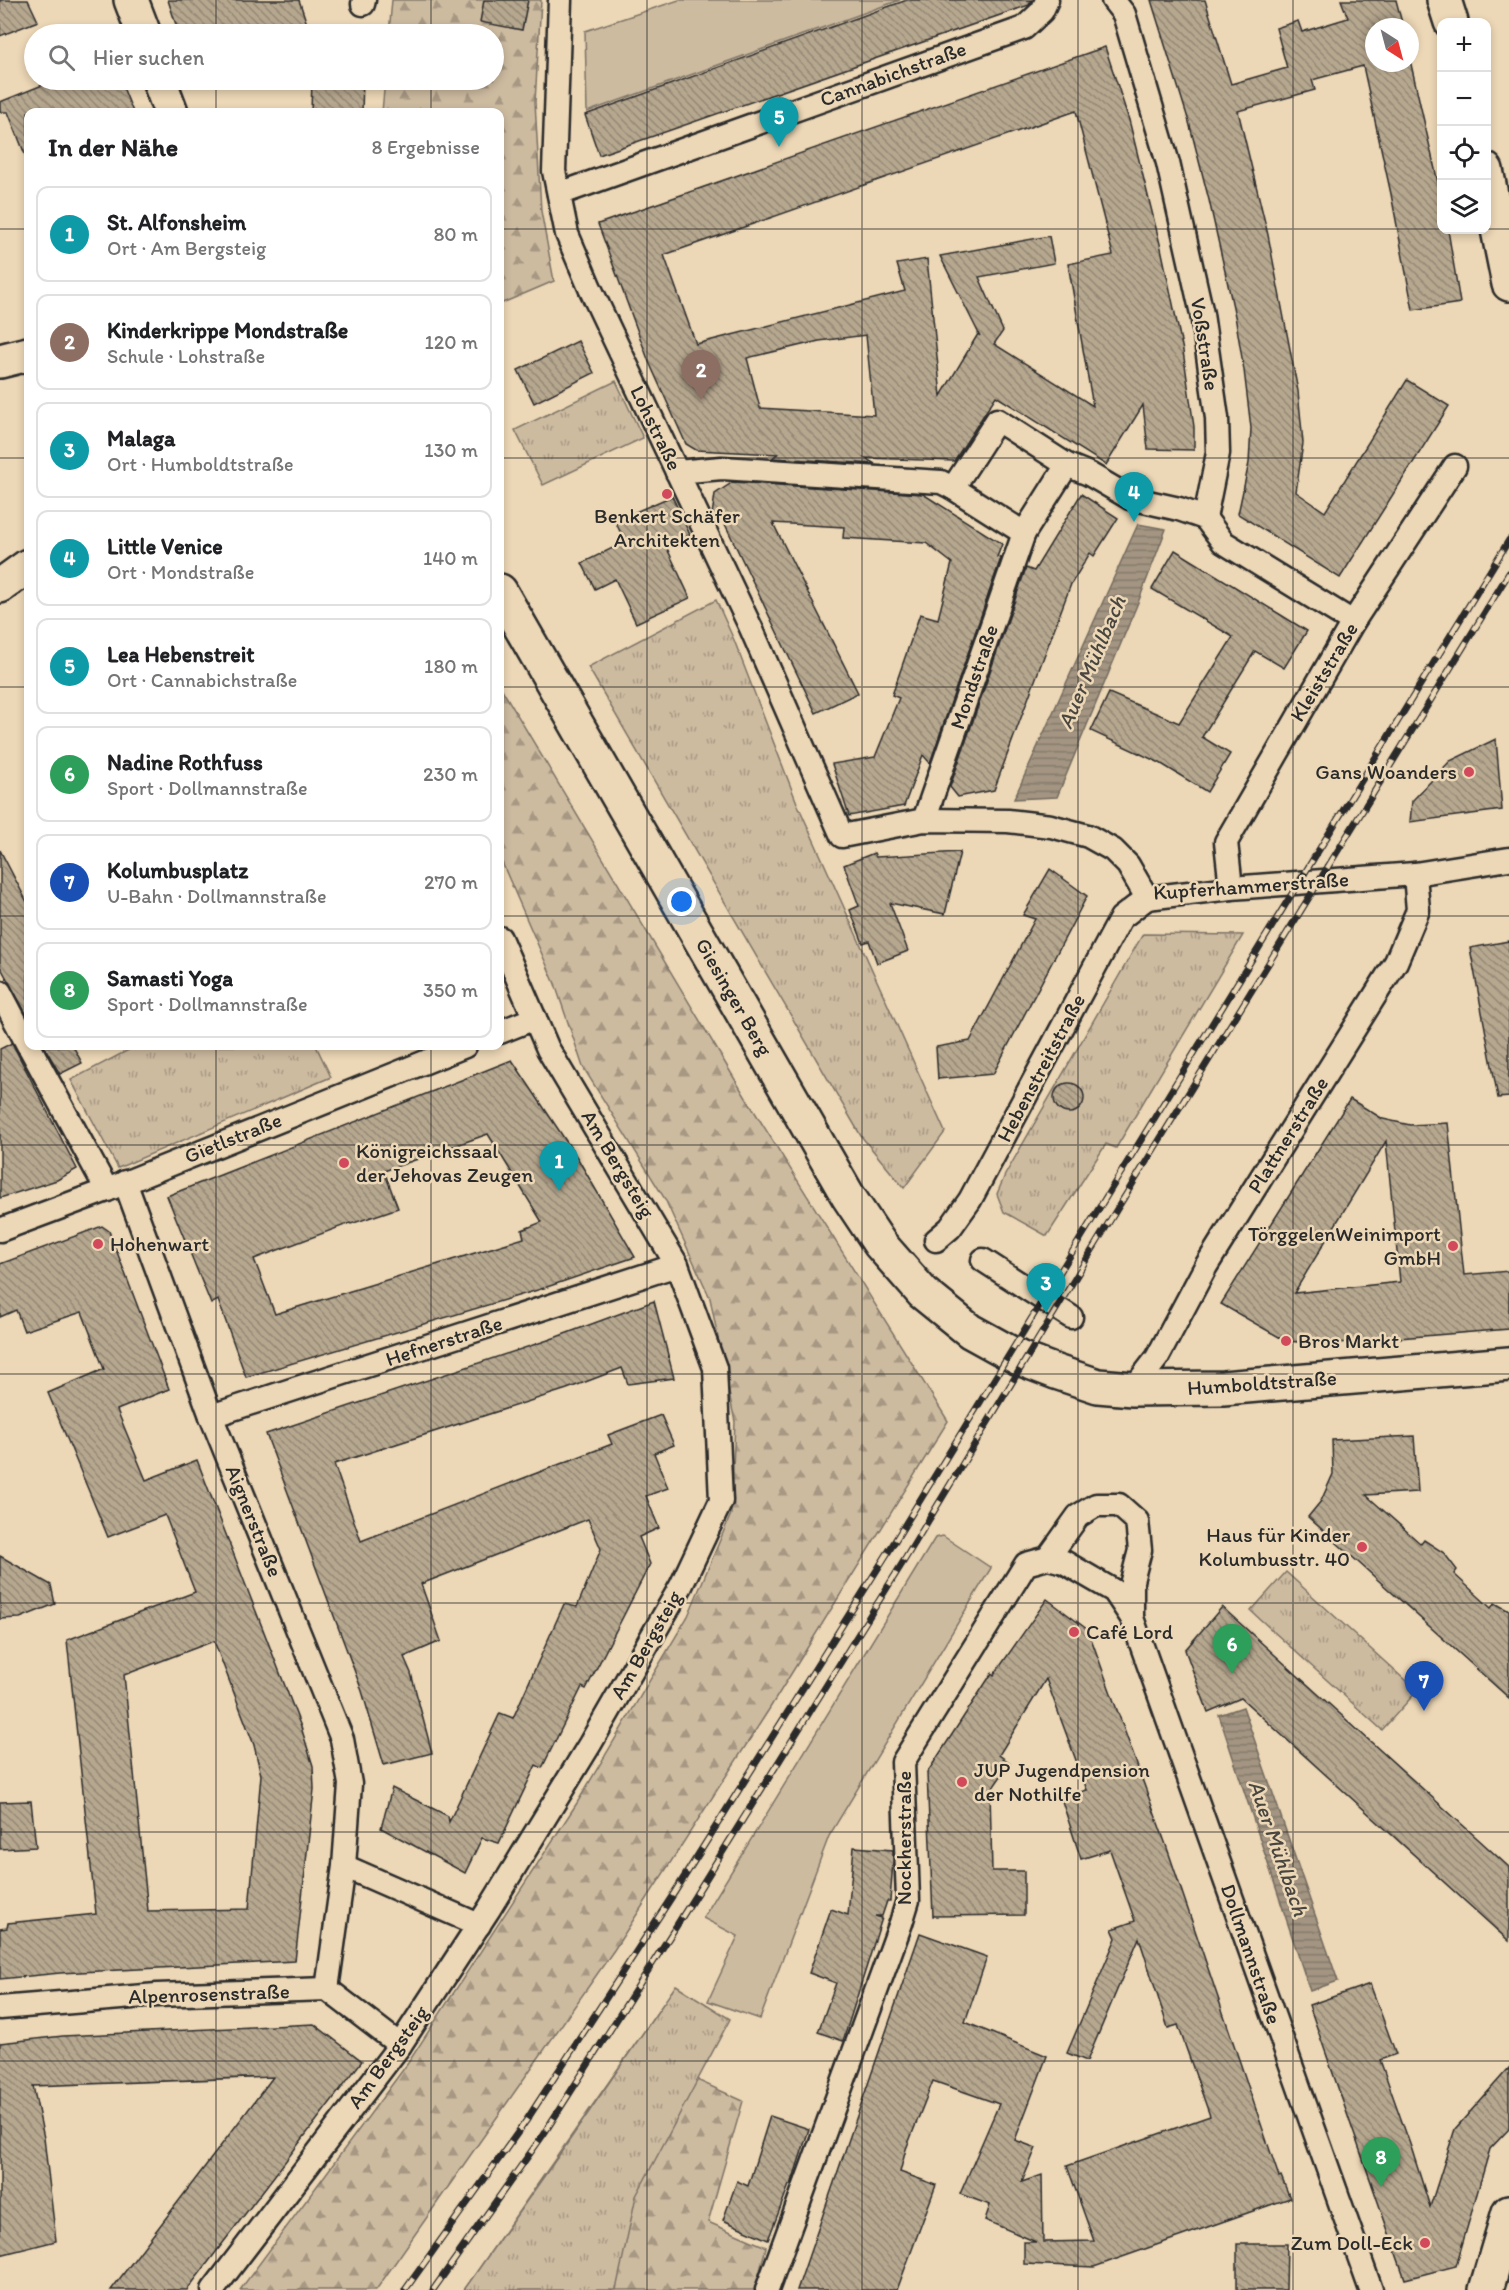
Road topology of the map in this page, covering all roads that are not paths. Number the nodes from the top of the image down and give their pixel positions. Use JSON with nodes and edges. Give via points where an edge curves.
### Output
{"nodes":[{"id":1,"x":131,"y":0,"type":"edge"},
{"id":2,"x":560,"y":0,"type":"edge"},
{"id":3,"x":1047,"y":0,"type":"edge"},
{"id":4,"x":1113,"y":0,"type":"edge"},
{"id":5,"x":1444,"y":0,"type":"edge"},
{"id":6,"x":1450,"y":18,"type":"edge"},
{"id":7,"x":140,"y":24,"type":"edge"},
{"id":8,"x":163,"y":90,"type":"edge"},
{"id":9,"x":170,"y":108,"type":"edge"},
{"id":10,"x":1488,"y":180,"type":"edge"},
{"id":11,"x":559,"y":194,"type":"junction"},
{"id":12,"x":1509,"y":284,"type":"edge"},
{"id":13,"x":24,"y":355,"type":"edge"},
{"id":14,"x":0,"y":361,"type":"edge"},
{"id":15,"x":1067,"y":465,"type":"junction"},
{"id":16,"x":1455,"y":466,"type":"dead end"},
{"id":17,"x":677,"y":472,"type":"junction"},
{"id":18,"x":953,"y":488,"type":"junction"},
{"id":19,"x":1205,"y":518,"type":"junction"},
{"id":20,"x":1024,"y":533,"type":"junction"},
{"id":21,"x":24,"y":569,"type":"edge"},
{"id":22,"x":0,"y":586,"type":"edge"},
{"id":23,"x":504,"y":598,"type":"edge"},
{"id":24,"x":1353,"y":622,"type":"junction"},
{"id":25,"x":924,"y":820,"type":"junction"},
{"id":26,"x":842,"y":836,"type":"joint"},
{"id":27,"x":1509,"y":859,"type":"edge"},
{"id":28,"x":1416,"y":874,"type":"junction"},
{"id":29,"x":1231,"y":888,"type":"junction"},
{"id":30,"x":1147,"y":898,"type":"junction"},
{"id":31,"x":504,"y":947,"type":"edge"},
{"id":32,"x":0,"y":992,"type":"edge"},
{"id":33,"x":534,"y":1018,"type":"junction"},
{"id":34,"x":504,"y":1030,"type":"edge"},
{"id":35,"x":24,"y":1036,"type":"edge"},
{"id":36,"x":32,"y":1050,"type":"edge"},
{"id":37,"x":455,"y":1050,"type":"edge"},
{"id":38,"x":116,"y":1186,"type":"junction"},
{"id":39,"x":0,"y":1230,"type":"edge"},
{"id":40,"x":936,"y":1240,"type":"dead end"},
{"id":41,"x":983,"y":1260,"type":"dead end"},
{"id":42,"x":677,"y":1265,"type":"junction"},
{"id":43,"x":1071,"y":1317,"type":"dead end"},
{"id":44,"x":1019,"y":1358,"type":"joint"},
{"id":45,"x":1509,"y":1364,"type":"edge"},
{"id":46,"x":1133,"y":1389,"type":"junction"},
{"id":47,"x":211,"y":1416,"type":"junction"},
{"id":48,"x":1048,"y":1558,"type":"junction"},
{"id":49,"x":1132,"y":1618,"type":"junction"},
{"id":50,"x":344,"y":1866,"type":"junction"},
{"id":51,"x":479,"y":1925,"type":"junction"},
{"id":52,"x":327,"y":1989,"type":"junction"},
{"id":53,"x":0,"y":2008,"type":"edge"},
{"id":54,"x":400,"y":2045,"type":"junction"},
{"id":55,"x":1509,"y":2212,"type":"edge"},
{"id":56,"x":213,"y":2290,"type":"edge"},
{"id":57,"x":767,"y":2290,"type":"edge"},
{"id":58,"x":1371,"y":2290,"type":"edge"},
{"id":59,"x":1486,"y":2290,"type":"edge"}],
"edges":[{"from":1,"to":7,"type":"main road"},
{"from":2,"to":11,"type":"street","name":"Lohstraße","via":[[554,161]]},
{"from":3,"to":11,"type":"street","name":"Cannabichstraße","via":[[1042,11],[1023,28]]},
{"from":4,"to":19,"type":"street","name":"Voßstraße","via":[[1124,14],[1168,163],[1202,314],[1217,418],[1218,453]]},
{"from":5,"to":6,"type":"main road"},
{"from":8,"to":9,"type":"main road"},
{"from":10,"to":12,"type":"main road"},
{"from":11,"to":17,"type":"street","name":"Lohstraße","via":[[570,243]]},
{"from":13,"to":14,"type":"main road"},
{"from":15,"to":18,"type":"street","via":[[997,420]]},
{"from":15,"to":19,"type":"street","via":[[1130,498]]},
{"from":15,"to":20,"type":"street","name":"Mondstraße"},
{"from":16,"to":24,"type":"street","name":"Kleiststraße"},
{"from":17,"to":18,"type":"street","via":[[745,469],[941,482]]},
{"from":17,"to":26,"type":"street","name":"Lohstraße"},
{"from":18,"to":20,"type":"street"},
{"from":19,"to":24,"type":"street","via":[[1223,542]]},
{"from":20,"to":25,"type":"street","name":"Mondstraße"},
{"from":21,"to":22,"type":"main road"},
{"from":23,"to":44,"type":"main road","name":"Giesinger Berg","via":[[848,1196],[880,1244],[923,1293],[970,1331]]},
{"from":24,"to":29,"type":"street","name":"Kleiststraße","via":[[1226,842]]},
{"from":25,"to":26,"type":"street","name":"Kupferhammerstraße"},
{"from":25,"to":30,"type":"street","name":"Kupferhammerstraße","via":[[1008,821],[1088,836],[1113,850],[1128,865]]},
{"from":27,"to":28,"type":"street","name":"Kupferhammerstraße"},
{"from":28,"to":29,"type":"street","name":"Kupferhammerstraße"},
{"from":28,"to":46,"type":"street","name":"Plattnerstraße","via":[[1418,910],[1396,962],[1206,1266],[1157,1358]]},
{"from":29,"to":30,"type":"street","name":"Kupferhammerstraße"},
{"from":30,"to":40,"type":"street","name":"Hebenstreitstraße","via":[[1121,918],[970,1200]]},
{"from":31,"to":33,"type":"street","name":"Am Bergsteig"},
{"from":32,"to":35,"type":"street","name":"Aignerstraße"},
{"from":33,"to":34,"type":"street"},
{"from":33,"to":42,"type":"street","name":"Am Bergsteig"},
{"from":36,"to":38,"type":"street","name":"Aignerstraße"},
{"from":37,"to":38,"type":"street","name":"Gietlstraße"},
{"from":38,"to":39,"type":"street","name":"Gietlstraße"},
{"from":38,"to":47,"type":"street","name":"Aignerstraße"},
{"from":41,"to":43,"type":"street"},
{"from":42,"to":47,"type":"street","name":"Hefnerstraße"},
{"from":42,"to":51,"type":"street","name":"Am Bergsteig","via":[[715,1368],[721,1501],[681,1586]]},
{"from":44,"to":46,"type":"main road","name":"Humboldtstraße","via":[[1098,1386]]},
{"from":45,"to":46,"type":"main road","name":"Humboldtstraße","via":[[1223,1388]]},
{"from":47,"to":50,"type":"street","name":"Aignerstraße","via":[[342,1739],[350,1784]]},
{"from":48,"to":49,"type":"street","name":"Dollmannstraße","via":[[1064,1562],[1114,1592]]},
{"from":48,"to":49,"type":"street","name":"Dollmannstraße","via":[[1078,1515],[1096,1505],[1119,1505],[1137,1521],[1140,1550],[1132,1581]]},
{"from":48,"to":57,"type":"street","name":"Nockherstraße","via":[[1026,1564],[903,1762],[908,1900]]},
{"from":49,"to":58,"type":"street","name":"Dollmannstraße"},
{"from":50,"to":51,"type":"street"},
{"from":50,"to":52,"type":"street","name":"Aignerstraße"},
{"from":51,"to":54,"type":"street","name":"Am Bergsteig"},
{"from":52,"to":53,"type":"street","name":"Alpenrosenstraße","via":[[157,1995]]},
{"from":52,"to":54,"type":"street"},
{"from":54,"to":56,"type":"street","name":"Am Bergsteig"},
{"from":55,"to":59,"type":"main road"}]}
